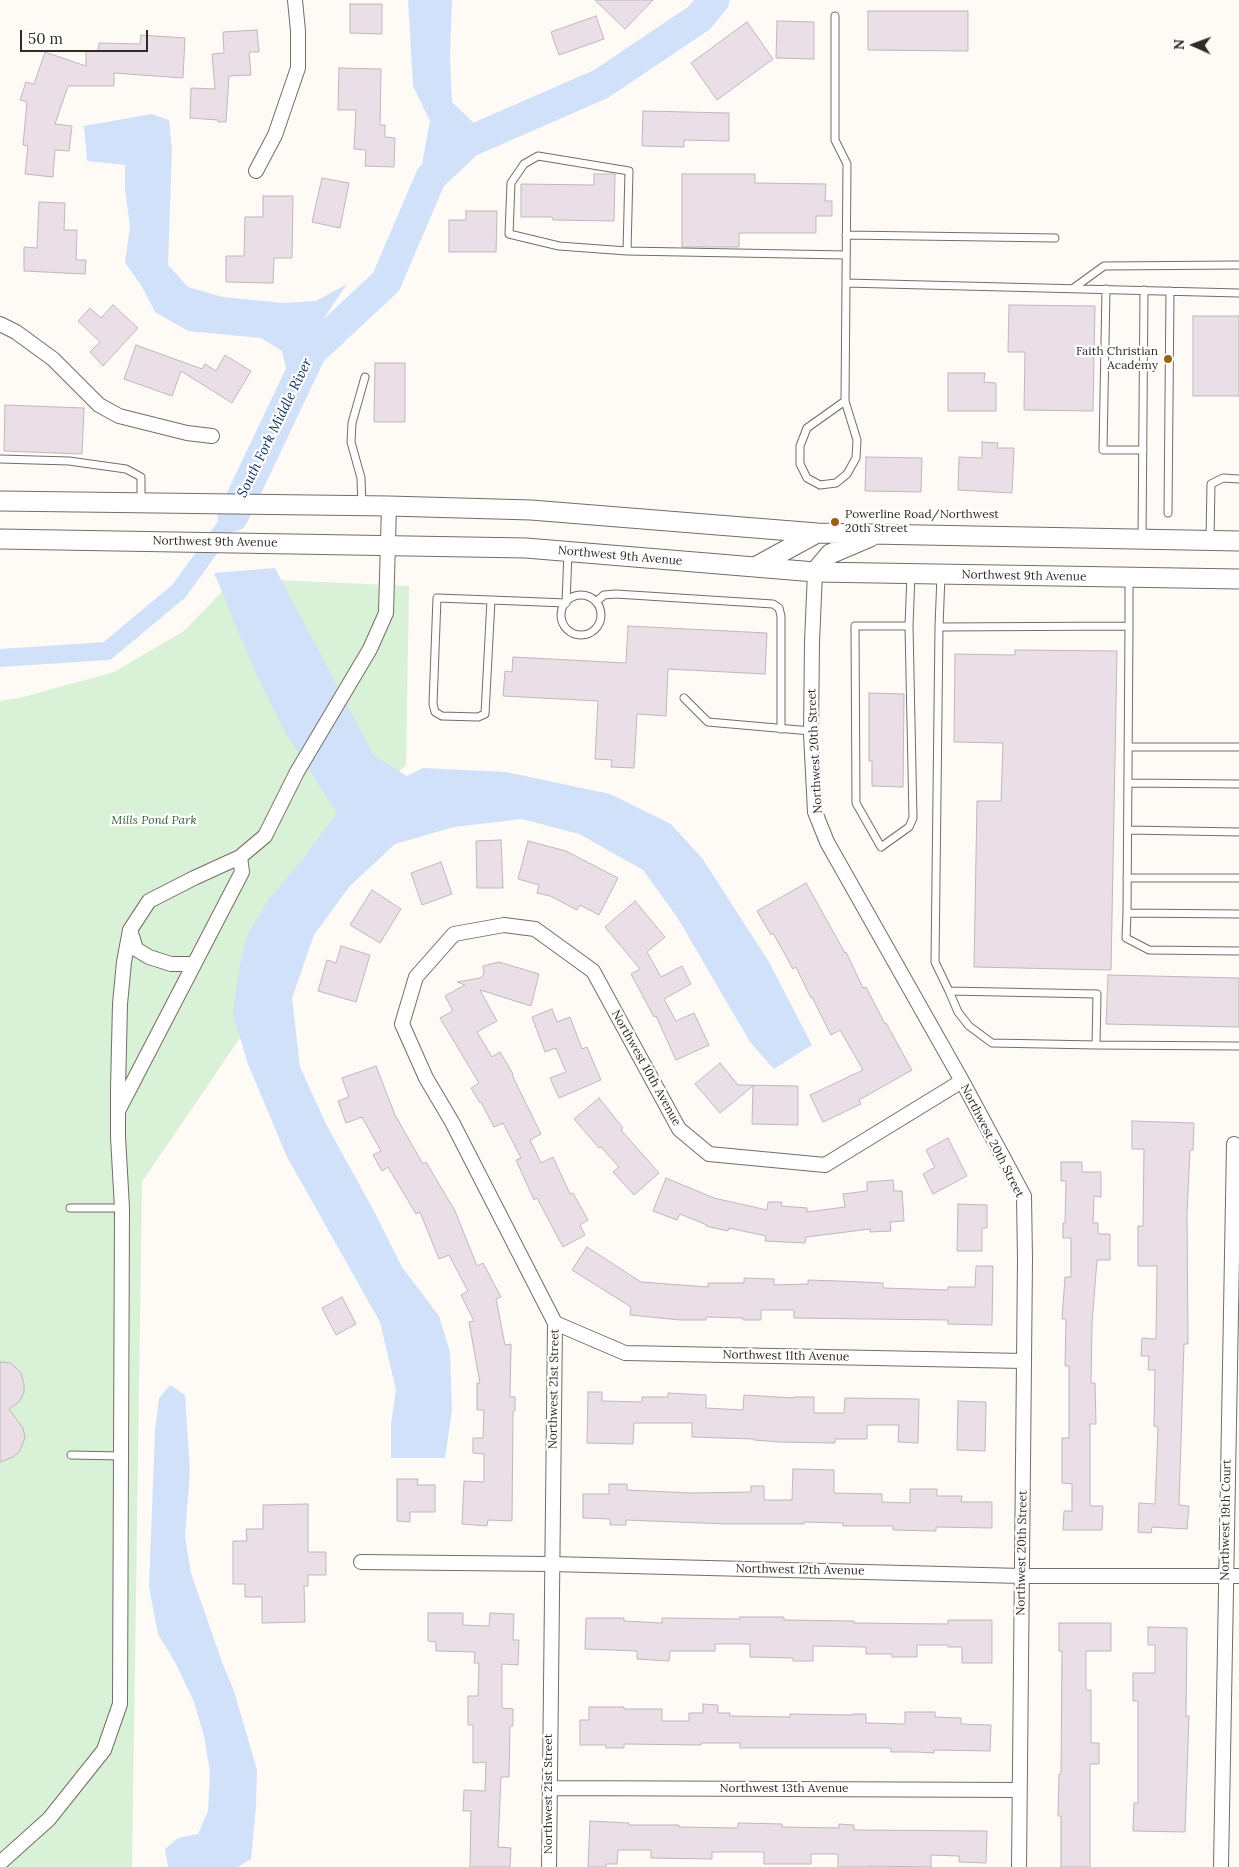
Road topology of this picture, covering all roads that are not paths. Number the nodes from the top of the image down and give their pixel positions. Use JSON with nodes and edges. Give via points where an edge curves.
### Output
{"nodes":[{"id":1,"x":295,"y":0,"type":"edge"},
{"id":2,"x":835,"y":16,"type":"dead end"},
{"id":3,"x":256,"y":170,"type":"dead end"},
{"id":4,"x":846,"y":235,"type":"junction"},
{"id":5,"x":1055,"y":238,"type":"dead end"},
{"id":6,"x":627,"y":251,"type":"junction"},
{"id":7,"x":846,"y":255,"type":"junction"},
{"id":8,"x":1239,"y":265,"type":"edge"},
{"id":9,"x":846,"y":282,"type":"junction"},
{"id":10,"x":1074,"y":288,"type":"junction"},
{"id":11,"x":1106,"y":288,"type":"junction"},
{"id":12,"x":1144,"y":290,"type":"junction"},
{"id":13,"x":1170,"y":291,"type":"junction"},
{"id":14,"x":1239,"y":293,"type":"edge"},
{"id":15,"x":0,"y":324,"type":"edge"},
{"id":16,"x":366,"y":378,"type":"dead end"},
{"id":17,"x":845,"y":401,"type":"junction"},
{"id":18,"x":212,"y":436,"type":"dead end"},
{"id":19,"x":1143,"y":450,"type":"junction"},
{"id":20,"x":0,"y":459,"type":"edge"},
{"id":21,"x":1239,"y":479,"type":"edge"},
{"id":22,"x":0,"y":501,"type":"edge"},
{"id":23,"x":140,"y":504,"type":"junction"},
{"id":24,"x":362,"y":506,"type":"junction"},
{"id":25,"x":388,"y":506,"type":"junction"},
{"id":26,"x":1168,"y":513,"type":"dead end"},
{"id":27,"x":817,"y":533,"type":"junction"},
{"id":28,"x":876,"y":535,"type":"junction"},
{"id":29,"x":0,"y":539,"type":"edge"},
{"id":30,"x":1142,"y":539,"type":"junction"},
{"id":31,"x":1210,"y":540,"type":"junction"},
{"id":32,"x":1239,"y":541,"type":"edge"},
{"id":33,"x":388,"y":545,"type":"junction"},
{"id":34,"x":568,"y":552,"type":"junction"},
{"id":35,"x":755,"y":567,"type":"junction"},
{"id":36,"x":814,"y":572,"type":"junction"},
{"id":37,"x":911,"y":574,"type":"junction"},
{"id":38,"x":941,"y":574,"type":"junction"},
{"id":39,"x":1129,"y":578,"type":"junction"},
{"id":40,"x":1239,"y":580,"type":"edge"},
{"id":41,"x":491,"y":600,"type":"junction"},
{"id":42,"x":596,"y":602,"type":"junction"},
{"id":43,"x":566,"y":603,"type":"junction"},
{"id":44,"x":909,"y":626,"type":"junction"},
{"id":45,"x":1129,"y":626,"type":"junction"},
{"id":46,"x":939,"y":627,"type":"junction"},
{"id":47,"x":684,"y":698,"type":"dead end"},
{"id":48,"x":781,"y":729,"type":"junction"},
{"id":49,"x":812,"y":731,"type":"junction"},
{"id":50,"x":1128,"y":747,"type":"junction"},
{"id":51,"x":1239,"y":747,"type":"edge"},
{"id":52,"x":1128,"y":783,"type":"junction"},
{"id":53,"x":1239,"y":784,"type":"edge"},
{"id":54,"x":1128,"y":830,"type":"junction"},
{"id":55,"x":1239,"y":832,"type":"edge"},
{"id":56,"x":240,"y":857,"type":"junction"},
{"id":57,"x":1127,"y":878,"type":"junction"},
{"id":58,"x":1239,"y":878,"type":"edge"},
{"id":59,"x":1127,"y":913,"type":"junction"},
{"id":60,"x":1239,"y":914,"type":"edge"},
{"id":61,"x":130,"y":930,"type":"junction"},
{"id":62,"x":454,"y":934,"type":"joint"},
{"id":63,"x":1239,"y":951,"type":"edge"},
{"id":64,"x":194,"y":964,"type":"junction"},
{"id":65,"x":949,"y":990,"type":"junction"},
{"id":66,"x":1096,"y":1045,"type":"junction"},
{"id":67,"x":1239,"y":1046,"type":"edge"},
{"id":68,"x":962,"y":1081,"type":"junction"},
{"id":69,"x":118,"y":1112,"type":"junction"},
{"id":70,"x":1234,"y":1144,"type":"dead end"},
{"id":71,"x":70,"y":1208,"type":"dead end"},
{"id":72,"x":122,"y":1208,"type":"junction"},
{"id":73,"x":555,"y":1323,"type":"junction"},
{"id":74,"x":1024,"y":1361,"type":"junction"},
{"id":75,"x":71,"y":1456,"type":"dead end"},
{"id":76,"x":121,"y":1456,"type":"junction"},
{"id":77,"x":361,"y":1562,"type":"dead end"},
{"id":78,"x":551,"y":1564,"type":"junction"},
{"id":79,"x":1232,"y":1575,"type":"edge"},
{"id":80,"x":1022,"y":1576,"type":"junction"},
{"id":81,"x":549,"y":1788,"type":"junction"},
{"id":82,"x":1018,"y":1790,"type":"junction"},
{"id":83,"x":0,"y":1863,"type":"edge"},
{"id":84,"x":549,"y":1867,"type":"edge"},
{"id":85,"x":1019,"y":1867,"type":"edge"},
{"id":86,"x":1221,"y":1867,"type":"edge"}],
"edges":[{"from":1,"to":3,"type":"street","via":[[298,68],[275,135]]},
{"from":2,"to":4,"type":"lane","via":[[835,140],[847,164]]},
{"from":4,"to":5,"type":"lane"},
{"from":4,"to":7,"type":"lane"},
{"from":6,"to":6,"type":"lane","via":[[559,246],[509,234],[511,182],[524,164],[538,156],[629,171]]},
{"from":6,"to":7,"type":"lane"},
{"from":7,"to":9,"type":"lane"},
{"from":8,"to":10,"type":"lane","via":[[1104,266]]},
{"from":9,"to":10,"type":"lane"},
{"from":9,"to":17,"type":"lane"},
{"from":10,"to":11,"type":"lane"},
{"from":11,"to":12,"type":"lane"},
{"from":11,"to":19,"type":"lane","via":[[1103,450]]},
{"from":12,"to":13,"type":"lane"},
{"from":12,"to":19,"type":"lane"},
{"from":13,"to":14,"type":"lane"},
{"from":13,"to":26,"type":"lane"},
{"from":15,"to":18,"type":"street","via":[[52,359],[100,405],[119,416]]},
{"from":16,"to":24,"type":"lane","via":[[352,423],[351,442],[361,478]]},
{"from":17,"to":17,"type":"lane","via":[[807,428],[800,446],[800,464],[807,478],[820,484],[836,483],[847,474],[856,458],[857,440]]},
{"from":19,"to":30,"type":"lane"},
{"from":20,"to":23,"type":"lane","via":[[69,461],[126,469],[141,477]]},
{"from":21,"to":31,"type":"lane","via":[[1223,478],[1211,484]]},
{"from":22,"to":23,"type":"main road"},
{"from":23,"to":24,"type":"main road"},
{"from":24,"to":25,"type":"main road"},
{"from":25,"to":27,"type":"main road","via":[[531,510]]},
{"from":25,"to":33,"type":"street"},
{"from":27,"to":28,"type":"main road"},
{"from":27,"to":35,"type":"main road"},
{"from":28,"to":30,"type":"main road"},
{"from":28,"to":36,"type":"main road","via":[[830,554]]},
{"from":29,"to":33,"type":"main road","name":"Northwest 9th Avenue"},
{"from":30,"to":31,"type":"main road"},
{"from":31,"to":32,"type":"main road"},
{"from":33,"to":34,"type":"main road","name":"Northwest 9th Avenue"},
{"from":33,"to":56,"type":"street","via":[[386,613],[370,649],[298,772],[265,836]]},
{"from":34,"to":35,"type":"main road","name":"Northwest 9th Avenue"},
{"from":34,"to":43,"type":"lane"},
{"from":35,"to":36,"type":"main road","name":"Northwest 9th Avenue"},
{"from":36,"to":37,"type":"main road","name":"Northwest 9th Avenue"},
{"from":36,"to":49,"type":"street","name":"Northwest 20th Street"},
{"from":37,"to":38,"type":"main road","name":"Northwest 9th Avenue"},
{"from":37,"to":44,"type":"lane"},
{"from":38,"to":39,"type":"main road","name":"Northwest 9th Avenue"},
{"from":38,"to":46,"type":"lane"},
{"from":39,"to":40,"type":"main road","name":"Northwest 9th Avenue"},
{"from":39,"to":45,"type":"lane"},
{"from":41,"to":41,"type":"lane","via":[[485,714],[478,717],[442,716],[435,712],[433,704],[437,598]]},
{"from":41,"to":43,"type":"lane"},
{"from":42,"to":43,"type":"lane","via":[[590,597],[577,595]]},
{"from":42,"to":43,"type":"lane","via":[[601,613],[598,626],[582,635],[570,632],[562,621]]},
{"from":42,"to":48,"type":"lane","via":[[604,595],[616,594],[772,604],[779,608],[782,616]]},
{"from":44,"to":44,"type":"lane","via":[[856,626],[856,803],[881,847],[909,827],[913,818]]},
{"from":45,"to":46,"type":"lane"},
{"from":45,"to":50,"type":"lane"},
{"from":46,"to":65,"type":"lane","via":[[935,962]]},
{"from":47,"to":48,"type":"lane","via":[[708,722]]},
{"from":48,"to":49,"type":"lane"},
{"from":49,"to":68,"type":"street","name":"Northwest 20th Street","via":[[815,812],[827,842]]},
{"from":50,"to":51,"type":"lane"},
{"from":50,"to":52,"type":"lane"},
{"from":52,"to":53,"type":"lane"},
{"from":52,"to":54,"type":"lane"},
{"from":54,"to":55,"type":"lane"},
{"from":54,"to":57,"type":"lane"},
{"from":56,"to":61,"type":"street","via":[[149,901]]},
{"from":56,"to":64,"type":"street","via":[[242,872]]},
{"from":57,"to":58,"type":"lane"},
{"from":57,"to":59,"type":"lane"},
{"from":59,"to":60,"type":"lane"},
{"from":59,"to":63,"type":"lane","via":[[1126,938],[1149,950]]},
{"from":61,"to":64,"type":"street","via":[[136,949],[149,957],[171,964]]},
{"from":61,"to":69,"type":"street","via":[[120,1004]]},
{"from":62,"to":68,"type":"street","name":"Northwest 10th Avenue","via":[[504,924],[535,929],[592,971],[679,1129],[709,1154],[825,1165]]},
{"from":62,"to":73,"type":"street","name":"Northwest 21st Street","via":[[416,977],[402,1024],[426,1078],[452,1122]]},
{"from":64,"to":69,"type":"street"},
{"from":65,"to":66,"type":"lane","via":[[958,1012],[969,1026],[992,1043]]},
{"from":65,"to":66,"type":"lane","via":[[1097,994]]},
{"from":66,"to":67,"type":"lane"},
{"from":68,"to":74,"type":"street","name":"Northwest 20th Street","via":[[1024,1196]]},
{"from":69,"to":72,"type":"street"},
{"from":70,"to":79,"type":"street","name":"Northwest 19th Court"},
{"from":71,"to":72,"type":"lane"},
{"from":72,"to":76,"type":"street"},
{"from":73,"to":74,"type":"street","name":"Northwest 11th Avenue","via":[[625,1353]]},
{"from":73,"to":78,"type":"street","name":"Northwest 21st Street"},
{"from":74,"to":80,"type":"street","name":"Northwest 20th Street"},
{"from":75,"to":76,"type":"lane"},
{"from":76,"to":83,"type":"street","via":[[120,1704],[104,1750],[49,1819]]},
{"from":77,"to":78,"type":"street","name":"Northwest 12th Avenue"},
{"from":78,"to":80,"type":"street","name":"Northwest 12th Avenue"},
{"from":78,"to":81,"type":"street","name":"Northwest 21st Street"},
{"from":79,"to":80,"type":"street","name":"Northwest 12th Avenue"},
{"from":79,"to":86,"type":"street","name":"Northwest 19th Court"},
{"from":80,"to":82,"type":"street","name":"Northwest 20th Street"},
{"from":81,"to":82,"type":"street","name":"Northwest 13th Avenue"},
{"from":81,"to":84,"type":"street","name":"Northwest 21st Street"},
{"from":82,"to":85,"type":"street","name":"Northwest 20th Street"}]}
